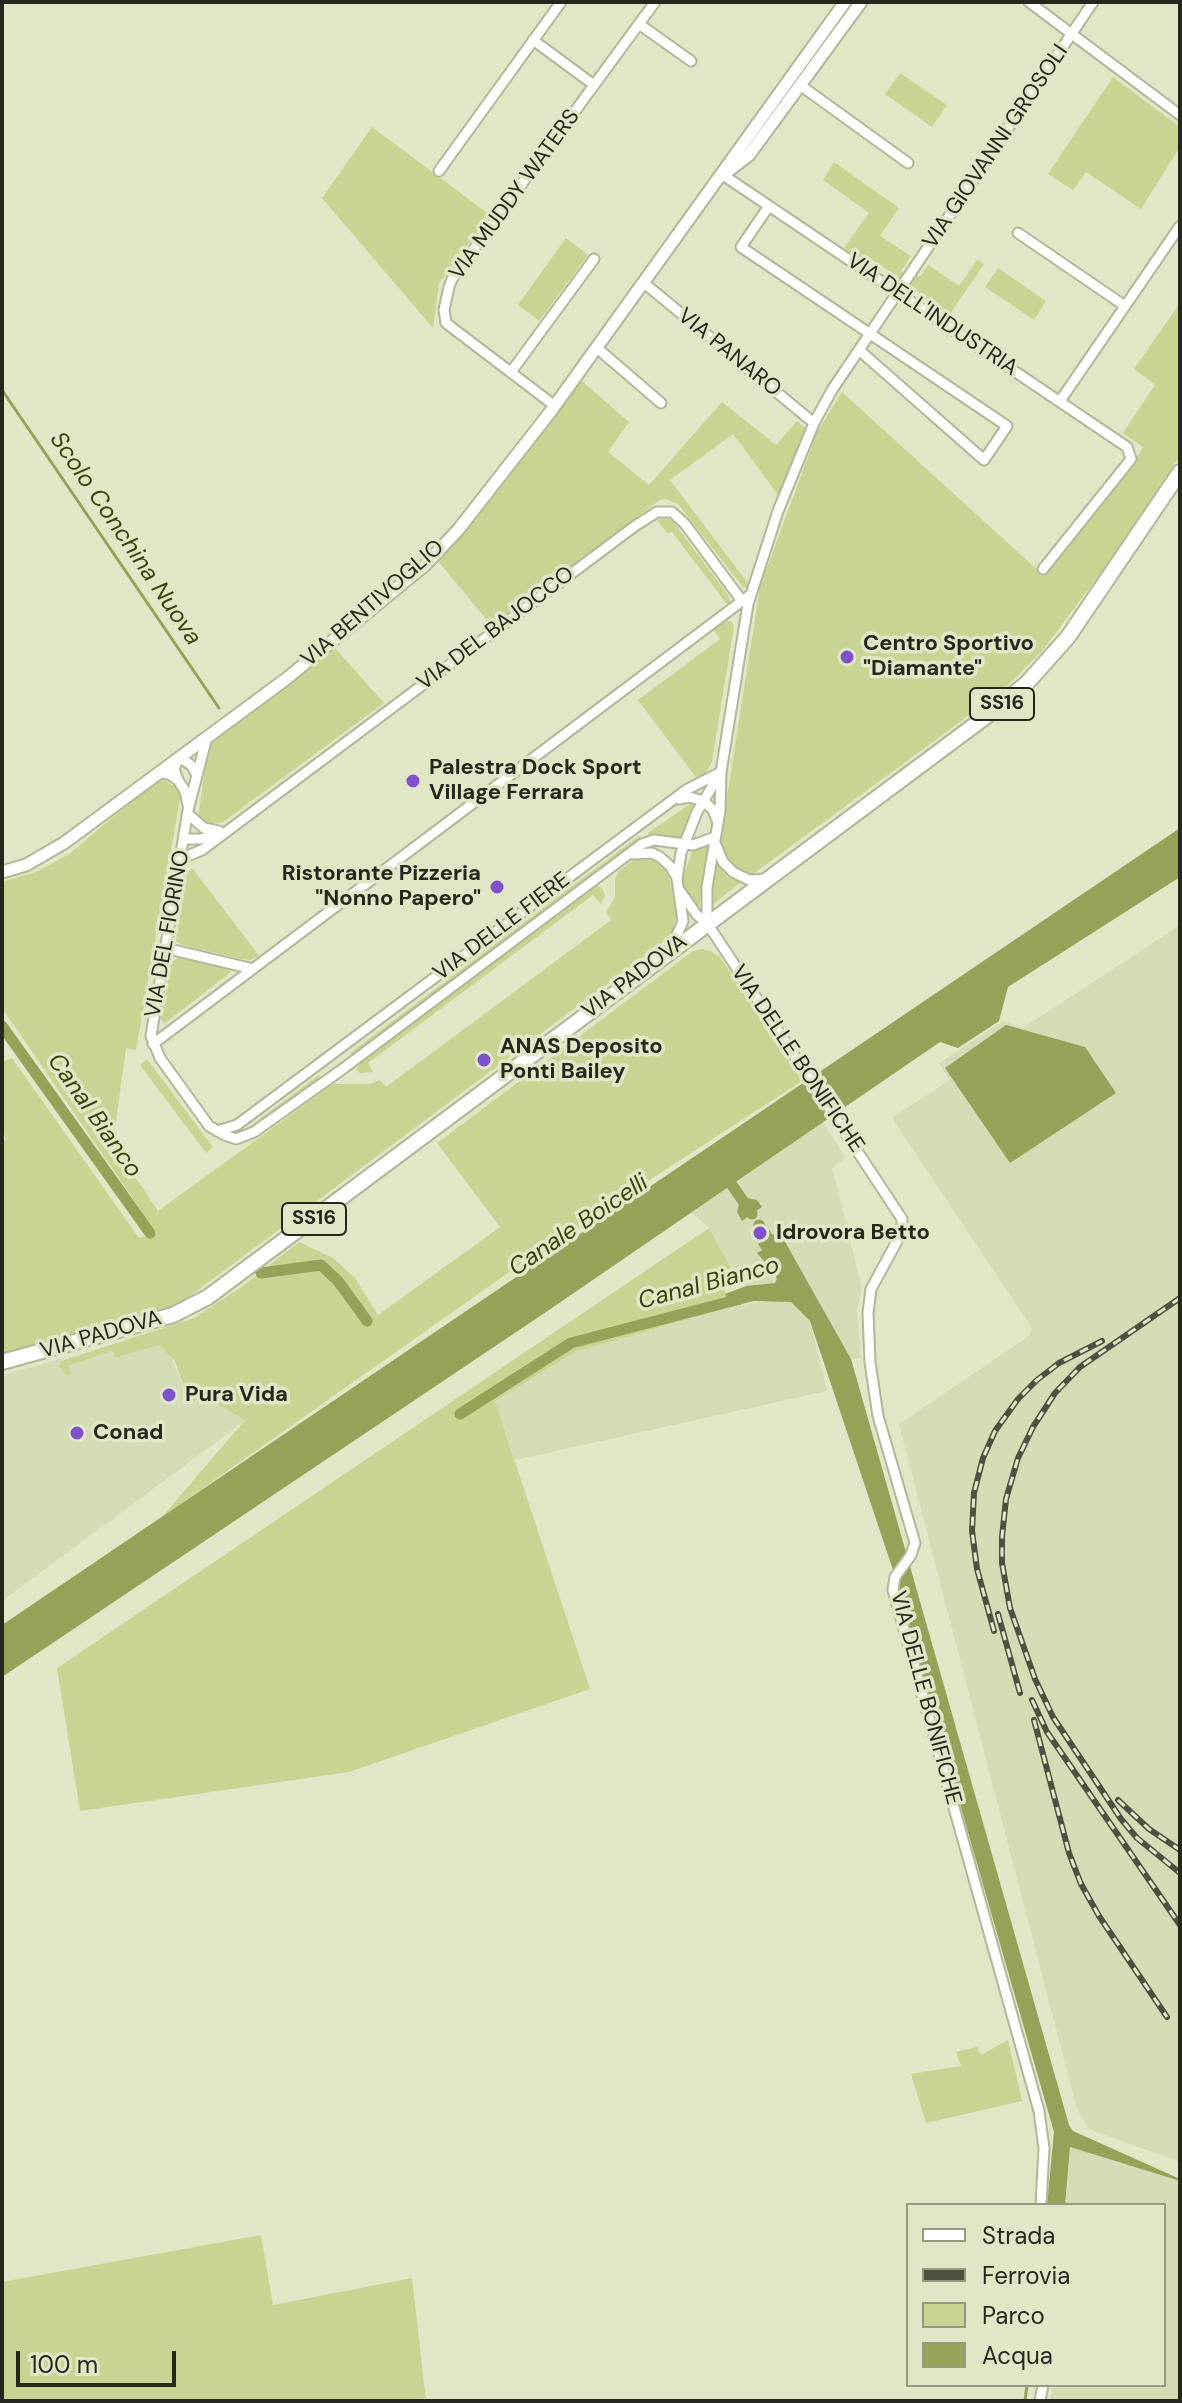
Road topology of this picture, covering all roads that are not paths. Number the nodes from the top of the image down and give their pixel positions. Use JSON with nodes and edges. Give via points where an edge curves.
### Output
{"nodes":[{"id":1,"x":561,"y":2,"type":"edge"},
{"id":2,"x":655,"y":2,"type":"edge"},
{"id":3,"x":845,"y":2,"type":"edge"},
{"id":4,"x":861,"y":2,"type":"edge"},
{"id":5,"x":1029,"y":2,"type":"edge"},
{"id":6,"x":1093,"y":2,"type":"edge"},
{"id":7,"x":639,"y":24,"type":"junction"},
{"id":8,"x":1072,"y":34,"type":"junction"},
{"id":9,"x":533,"y":40,"type":"junction"},
{"id":10,"x":691,"y":61,"type":"dead end"},
{"id":11,"x":594,"y":85,"type":"junction"},
{"id":12,"x":800,"y":85,"type":"junction"},
{"id":13,"x":1180,"y":115,"type":"edge"},
{"id":14,"x":908,"y":163,"type":"dead end"},
{"id":15,"x":439,"y":171,"type":"dead end"},
{"id":16,"x":723,"y":175,"type":"junction"},
{"id":17,"x":769,"y":206,"type":"junction"},
{"id":18,"x":1180,"y":226,"type":"edge"},
{"id":19,"x":1018,"y":233,"type":"dead end"},
{"id":20,"x":594,"y":259,"type":"dead end"},
{"id":21,"x":644,"y":283,"type":"junction"},
{"id":22,"x":898,"y":293,"type":"junction"},
{"id":23,"x":1125,"y":306,"type":"junction"},
{"id":24,"x":870,"y":334,"type":"junction"},
{"id":25,"x":597,"y":348,"type":"junction"},
{"id":26,"x":859,"y":350,"type":"junction"},
{"id":27,"x":511,"y":372,"type":"junction"},
{"id":28,"x":1060,"y":401,"type":"junction"},
{"id":29,"x":661,"y":403,"type":"dead end"},
{"id":30,"x":555,"y":406,"type":"junction"},
{"id":31,"x":814,"y":423,"type":"junction"},
{"id":32,"x":1180,"y":472,"type":"edge"},
{"id":33,"x":1043,"y":569,"type":"dead end"},
{"id":34,"x":746,"y":598,"type":"junction"},
{"id":35,"x":208,"y":736,"type":"junction"},
{"id":36,"x":179,"y":757,"type":"junction"},
{"id":37,"x":721,"y":772,"type":"junction"},
{"id":38,"x":159,"y":773,"type":"junction"},
{"id":39,"x":197,"y":775,"type":"junction"},
{"id":40,"x":178,"y":780,"type":"junction"},
{"id":41,"x":672,"y":801,"type":"junction"},
{"id":42,"x":704,"y":801,"type":"junction"},
{"id":43,"x":188,"y":812,"type":"junction"},
{"id":44,"x":718,"y":824,"type":"junction"},
{"id":45,"x":233,"y":825,"type":"junction"},
{"id":46,"x":222,"y":831,"type":"junction"},
{"id":47,"x":715,"y":837,"type":"junction"},
{"id":48,"x":184,"y":839,"type":"junction"},
{"id":49,"x":684,"y":843,"type":"junction"},
{"id":50,"x":626,"y":856,"type":"junction"},
{"id":51,"x":180,"y":859,"type":"junction"},
{"id":52,"x":2,"y":872,"type":"edge"},
{"id":53,"x":677,"y":879,"type":"junction"},
{"id":54,"x":766,"y":879,"type":"junction"},
{"id":55,"x":680,"y":891,"type":"junction"},
{"id":56,"x":707,"y":923,"type":"junction"},
{"id":57,"x":165,"y":948,"type":"junction"},
{"id":58,"x":669,"y":951,"type":"junction"},
{"id":59,"x":253,"y":969,"type":"junction"},
{"id":60,"x":153,"y":1044,"type":"junction"},
{"id":61,"x":333,"y":1054,"type":"junction"},
{"id":62,"x":344,"y":1068,"type":"junction"},
{"id":63,"x":217,"y":1132,"type":"junction"},
{"id":64,"x":2,"y":1362,"type":"edge"},
{"id":65,"x":1041,"y":2203,"type":"edge"}],
"edges":[{"from":1,"to":9,"type":"street"},
{"from":2,"to":7,"type":"street","name":"VIA MUDDY WATERS"},
{"from":3,"to":16,"type":"street","name":"VIA BENTIVOGLIO"},
{"from":4,"to":12,"type":"street","name":"VIA BENTIVOGLIO"},
{"from":5,"to":8,"type":"street"},
{"from":6,"to":8,"type":"street","name":"VIA GIOVANNI GROSOLI"},
{"from":7,"to":10,"type":"street"},
{"from":7,"to":11,"type":"street","name":"VIA MUDDY WATERS"},
{"from":8,"to":13,"type":"street"},
{"from":8,"to":22,"type":"street","name":"VIA GIOVANNI GROSOLI"},
{"from":9,"to":11,"type":"street"},
{"from":9,"to":15,"type":"street"},
{"from":11,"to":27,"type":"street","name":"VIA MUDDY WATERS","via":[[449,287],[446,323]]},
{"from":12,"to":14,"type":"street"},
{"from":12,"to":16,"type":"street","name":"VIA BENTIVOGLIO","via":[[749,155]]},
{"from":16,"to":17,"type":"street","name":"VIA DELL'INDUSTRIA"},
{"from":16,"to":21,"type":"street","name":"VIA BENTIVOGLIO"},
{"from":17,"to":22,"type":"street","name":"VIA DELL'INDUSTRIA"},
{"from":17,"to":24,"type":"street","via":[[741,247]]},
{"from":18,"to":23,"type":"street"},
{"from":19,"to":23,"type":"street"},
{"from":20,"to":27,"type":"street"},
{"from":21,"to":25,"type":"street","name":"VIA BENTIVOGLIO"},
{"from":21,"to":31,"type":"street","name":"VIA PANARO"},
{"from":22,"to":24,"type":"street","name":"VIA GIOVANNI GROSOLI"},
{"from":22,"to":28,"type":"street","name":"VIA DELL'INDUSTRIA"},
{"from":23,"to":28,"type":"street"},
{"from":24,"to":26,"type":"street","name":"VIA GIOVANNI GROSOLI"},
{"from":24,"to":26,"type":"street","via":[[1007,426],[984,460]]},
{"from":25,"to":29,"type":"street"},
{"from":25,"to":30,"type":"street","name":"VIA BENTIVOGLIO"},
{"from":26,"to":31,"type":"street","name":"VIA GIOVANNI GROSOLI"},
{"from":27,"to":30,"type":"street","name":"VIA MUDDY WATERS"},
{"from":28,"to":33,"type":"street","name":"VIA DELL'INDUSTRIA","via":[[1131,455]]},
{"from":30,"to":35,"type":"street","name":"VIA BENTIVOGLIO","via":[[425,565]]},
{"from":31,"to":34,"type":"street","name":"VIA GIOVANNI GROSOLI"},
{"from":32,"to":54,"type":"main road","name":"VIA PADOVA","number":"SS16","via":[[1082,619],[1027,683]]},
{"from":34,"to":37,"type":"street","name":"VIA GIOVANNI GROSOLI"},
{"from":34,"to":45,"type":"street","name":"VIA DEL BAJOCCO","via":[[677,516],[657,512]]},
{"from":34,"to":59,"type":"street"},
{"from":35,"to":36,"type":"street","name":"VIA BENTIVOGLIO"},
{"from":35,"to":39,"type":"street","name":"VIA DEL FIORINO"},
{"from":36,"to":38,"type":"street","name":"VIA BENTIVOGLIO"},
{"from":36,"to":39,"type":"street"},
{"from":36,"to":40,"type":"street","name":"VIA DEL FIORINO","via":[[174,769]]},
{"from":37,"to":41,"type":"street","name":"VIA DELLE FIERE"},
{"from":37,"to":42,"type":"street"},
{"from":37,"to":44,"type":"street","name":"VIA GIOVANNI GROSOLI"},
{"from":38,"to":40,"type":"street"},
{"from":38,"to":52,"type":"street","name":"VIA BENTIVOGLIO","via":[[64,843]]},
{"from":39,"to":43,"type":"street","name":"VIA DEL FIORINO"},
{"from":40,"to":43,"type":"street","name":"VIA DEL FIORINO"},
{"from":41,"to":42,"type":"street"},
{"from":41,"to":61,"type":"street","name":"VIA DELLE FIERE"},
{"from":42,"to":44,"type":"street"},
{"from":42,"to":49,"type":"street"},
{"from":43,"to":46,"type":"street","via":[[204,828]]},
{"from":43,"to":48,"type":"street","name":"VIA DEL FIORINO"},
{"from":44,"to":47,"type":"street","name":"VIA GIOVANNI GROSOLI"},
{"from":45,"to":46,"type":"street","name":"VIA DEL BAJOCCO"},
{"from":45,"to":51,"type":"street","name":"VIA DEL BAJOCCO","via":[[196,854]]},
{"from":46,"to":48,"type":"street","name":"VIA DEL BAJOCCO"},
{"from":47,"to":49,"type":"street","name":"VIA DELLE FIERE"},
{"from":47,"to":54,"type":"street","via":[[717,852],[733,872],[749,880]]},
{"from":47,"to":56,"type":"street","name":"VIA GIOVANNI GROSOLI","via":[[705,901]]},
{"from":48,"to":51,"type":"street","name":"VIA DEL FIORINO"},
{"from":49,"to":50,"type":"street","name":"VIA DELLE FIERE","via":[[654,840]]},
{"from":49,"to":53,"type":"street"},
{"from":50,"to":53,"type":"street","via":[[652,853]]},
{"from":50,"to":62,"type":"street","name":"VIA DELLE FIERE"},
{"from":51,"to":57,"type":"street","name":"VIA DEL FIORINO"},
{"from":53,"to":55,"type":"street"},
{"from":54,"to":56,"type":"main road","name":"VIA PADOVA","number":"SS16"},
{"from":55,"to":56,"type":"street","name":"VIA DELLE BONIFICHE"},
{"from":55,"to":58,"type":"street","via":[[683,921]]},
{"from":56,"to":58,"type":"main road","name":"VIA PADOVA","number":"SS16"},
{"from":56,"to":65,"type":"street","name":"VIA DELLE BONIFICHE","via":[[904,1224],[871,1289],[868,1313],[878,1416],[914,1535],[914,1548],[893,1590],[1039,2111],[1044,2148]]},
{"from":57,"to":59,"type":"street"},
{"from":57,"to":60,"type":"street","name":"VIA DEL FIORINO"},
{"from":58,"to":64,"type":"main road","name":"VIA PADOVA","number":"SS16","via":[[208,1297],[173,1315]]},
{"from":59,"to":60,"type":"street"},
{"from":60,"to":63,"type":"street","name":"VIA DEL FIORINO"},
{"from":61,"to":62,"type":"street"},
{"from":61,"to":63,"type":"street","name":"VIA DELLE FIERE","via":[[237,1125]]},
{"from":62,"to":63,"type":"street","name":"VIA DELLE FIERE","via":[[246,1137]]}]}
